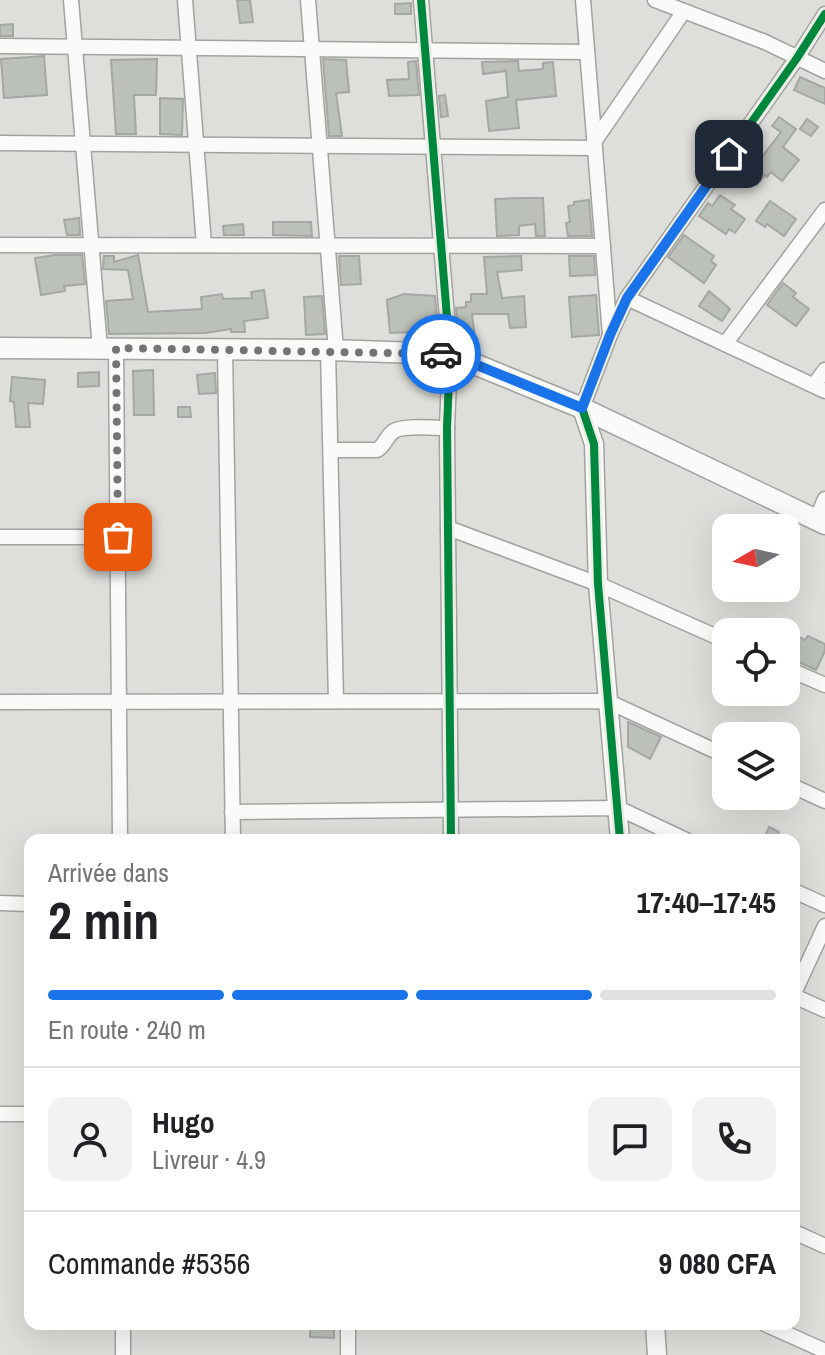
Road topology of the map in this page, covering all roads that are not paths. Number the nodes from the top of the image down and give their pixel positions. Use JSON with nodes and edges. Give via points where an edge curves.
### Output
{"nodes":[{"id":1,"x":71,"y":0,"type":"edge"},
{"id":2,"x":185,"y":0,"type":"edge"},
{"id":3,"x":308,"y":0,"type":"edge"},
{"id":4,"x":421,"y":0,"type":"edge"},
{"id":5,"x":583,"y":0,"type":"edge"},
{"id":6,"x":655,"y":0,"type":"edge"},
{"id":7,"x":684,"y":11,"type":"junction"},
{"id":8,"x":825,"y":14,"type":"edge"},
{"id":9,"x":0,"y":46,"type":"edge"},
{"id":10,"x":75,"y":47,"type":"junction"},
{"id":11,"x":189,"y":48,"type":"junction"},
{"id":12,"x":312,"y":49,"type":"junction"},
{"id":13,"x":425,"y":51,"type":"junction"},
{"id":14,"x":587,"y":52,"type":"junction"},
{"id":15,"x":797,"y":58,"type":"junction"},
{"id":16,"x":825,"y":71,"type":"edge"},
{"id":17,"x":0,"y":143,"type":"edge"},
{"id":18,"x":83,"y":144,"type":"junction"},
{"id":19,"x":196,"y":145,"type":"junction"},
{"id":20,"x":594,"y":145,"type":"junction"},
{"id":21,"x":320,"y":146,"type":"junction"},
{"id":22,"x":433,"y":147,"type":"junction"},
{"id":23,"x":825,"y":210,"type":"edge"},
{"id":24,"x":0,"y":245,"type":"edge"},
{"id":25,"x":92,"y":245,"type":"junction"},
{"id":26,"x":204,"y":245,"type":"junction"},
{"id":27,"x":328,"y":246,"type":"junction"},
{"id":28,"x":441,"y":246,"type":"junction"},
{"id":29,"x":603,"y":246,"type":"junction"},
{"id":30,"x":627,"y":298,"type":"junction"},
{"id":31,"x":610,"y":335,"type":"junction"},
{"id":32,"x":725,"y":344,"type":"junction"},
{"id":33,"x":0,"y":348,"type":"edge"},
{"id":34,"x":108,"y":348,"type":"junction"},
{"id":35,"x":225,"y":350,"type":"junction"},
{"id":36,"x":332,"y":350,"type":"junction"},
{"id":37,"x":450,"y":354,"type":"junction"},
{"id":38,"x":825,"y":370,"type":"edge"},
{"id":39,"x":819,"y":388,"type":"edge"},
{"id":40,"x":582,"y":408,"type":"junction"},
{"id":41,"x":447,"y":428,"type":"junction"},
{"id":42,"x":331,"y":450,"type":"junction"},
{"id":43,"x":825,"y":499,"type":"edge"},
{"id":44,"x":820,"y":522,"type":"edge"},
{"id":45,"x":448,"y":528,"type":"junction"},
{"id":46,"x":0,"y":537,"type":"edge"},
{"id":47,"x":118,"y":537,"type":"junction"},
{"id":48,"x":598,"y":584,"type":"junction"},
{"id":49,"x":712,"y":635,"type":"edge"},
{"id":50,"x":800,"y":674,"type":"edge"},
{"id":51,"x":825,"y":685,"type":"edge"},
{"id":52,"x":450,"y":700,"type":"junction"},
{"id":53,"x":119,"y":701,"type":"junction"},
{"id":54,"x":231,"y":701,"type":"junction"},
{"id":55,"x":336,"y":701,"type":"junction"},
{"id":56,"x":607,"y":701,"type":"junction"},
{"id":57,"x":0,"y":702,"type":"edge"},
{"id":58,"x":712,"y":750,"type":"edge"},
{"id":59,"x":800,"y":789,"type":"edge"},
{"id":60,"x":825,"y":801,"type":"edge"},
{"id":61,"x":618,"y":808,"type":"junction"},
{"id":62,"x":232,"y":812,"type":"junction"},
{"id":63,"x":451,"y":812,"type":"junction"},
{"id":64,"x":120,"y":834,"type":"edge"},
{"id":65,"x":233,"y":834,"type":"edge"},
{"id":66,"x":451,"y":834,"type":"edge"},
{"id":67,"x":620,"y":834,"type":"edge"},
{"id":68,"x":673,"y":834,"type":"edge"},
{"id":69,"x":800,"y":894,"type":"edge"},
{"id":70,"x":0,"y":903,"type":"edge"},
{"id":71,"x":24,"y":904,"type":"edge"},
{"id":72,"x":825,"y":905,"type":"edge"},
{"id":73,"x":825,"y":926,"type":"edge"},
{"id":74,"x":800,"y":982,"type":"edge"},
{"id":75,"x":800,"y":998,"type":"edge"},
{"id":76,"x":825,"y":1010,"type":"edge"},
{"id":77,"x":0,"y":1114,"type":"edge"},
{"id":78,"x":24,"y":1114,"type":"edge"},
{"id":79,"x":800,"y":1235,"type":"edge"},
{"id":80,"x":825,"y":1246,"type":"edge"},
{"id":81,"x":123,"y":1330,"type":"edge"},
{"id":82,"x":348,"y":1330,"type":"edge"},
{"id":83,"x":655,"y":1330,"type":"edge"},
{"id":84,"x":778,"y":1330,"type":"edge"},
{"id":85,"x":825,"y":1351,"type":"edge"},
{"id":86,"x":123,"y":1355,"type":"edge"},
{"id":87,"x":348,"y":1355,"type":"edge"},
{"id":88,"x":657,"y":1355,"type":"edge"}],
"edges":[{"from":1,"to":10,"type":"street"},
{"from":2,"to":11,"type":"street"},
{"from":3,"to":12,"type":"street"},
{"from":4,"to":13,"type":"street"},
{"from":5,"to":14,"type":"street"},
{"from":6,"to":7,"type":"street"},
{"from":7,"to":15,"type":"street"},
{"from":7,"to":20,"type":"street"},
{"from":8,"to":15,"type":"street"},
{"from":9,"to":10,"type":"street"},
{"from":10,"to":11,"type":"street"},
{"from":10,"to":18,"type":"street"},
{"from":11,"to":12,"type":"street"},
{"from":11,"to":19,"type":"street"},
{"from":12,"to":13,"type":"street"},
{"from":12,"to":21,"type":"street"},
{"from":13,"to":14,"type":"street"},
{"from":13,"to":22,"type":"street"},
{"from":14,"to":20,"type":"street"},
{"from":15,"to":16,"type":"street"},
{"from":15,"to":30,"type":"street"},
{"from":17,"to":18,"type":"street"},
{"from":18,"to":19,"type":"street"},
{"from":18,"to":25,"type":"street"},
{"from":19,"to":21,"type":"street"},
{"from":19,"to":26,"type":"street"},
{"from":20,"to":22,"type":"street"},
{"from":20,"to":29,"type":"street"},
{"from":21,"to":22,"type":"street"},
{"from":21,"to":27,"type":"street"},
{"from":22,"to":28,"type":"street"},
{"from":23,"to":32,"type":"street"},
{"from":24,"to":25,"type":"street"},
{"from":25,"to":26,"type":"street"},
{"from":25,"to":34,"type":"street"},
{"from":26,"to":27,"type":"street"},
{"from":27,"to":28,"type":"street"},
{"from":27,"to":36,"type":"street"},
{"from":28,"to":29,"type":"street"},
{"from":28,"to":37,"type":"street"},
{"from":29,"to":31,"type":"street"},
{"from":30,"to":31,"type":"street"},
{"from":30,"to":32,"type":"street"},
{"from":31,"to":40,"type":"street"},
{"from":32,"to":39,"type":"street"},
{"from":33,"to":34,"type":"main road"},
{"from":34,"to":35,"type":"main road"},
{"from":34,"to":47,"type":"street"},
{"from":35,"to":36,"type":"main road"},
{"from":35,"to":54,"type":"street"},
{"from":36,"to":37,"type":"main road"},
{"from":36,"to":42,"type":"street"},
{"from":37,"to":40,"type":"main road"},
{"from":37,"to":41,"type":"street"},
{"from":38,"to":39,"type":"street"},
{"from":40,"to":44,"type":"main road"},
{"from":40,"to":48,"type":"street","via":[[594,444]]},
{"from":41,"to":42,"type":"street","via":[[399,429],[377,450]]},
{"from":41,"to":45,"type":"street"},
{"from":42,"to":55,"type":"street"},
{"from":43,"to":44,"type":"street"},
{"from":45,"to":48,"type":"street"},
{"from":45,"to":52,"type":"street"},
{"from":46,"to":47,"type":"street"},
{"from":47,"to":53,"type":"street"},
{"from":48,"to":49,"type":"street"},
{"from":48,"to":56,"type":"street"},
{"from":50,"to":51,"type":"street"},
{"from":52,"to":55,"type":"street"},
{"from":52,"to":56,"type":"street"},
{"from":52,"to":63,"type":"street"},
{"from":53,"to":54,"type":"street"},
{"from":53,"to":57,"type":"street"},
{"from":53,"to":64,"type":"street"},
{"from":54,"to":55,"type":"street"},
{"from":54,"to":62,"type":"street"},
{"from":56,"to":58,"type":"street"},
{"from":56,"to":61,"type":"street"},
{"from":59,"to":60,"type":"street"},
{"from":61,"to":63,"type":"street"},
{"from":61,"to":67,"type":"street"},
{"from":61,"to":68,"type":"street"},
{"from":62,"to":63,"type":"street"},
{"from":62,"to":65,"type":"street"},
{"from":63,"to":66,"type":"street"},
{"from":69,"to":72,"type":"street"},
{"from":70,"to":71,"type":"street"},
{"from":73,"to":74,"type":"street"},
{"from":75,"to":76,"type":"street"},
{"from":77,"to":78,"type":"street"},
{"from":79,"to":80,"type":"street"},
{"from":81,"to":86,"type":"street"},
{"from":82,"to":87,"type":"street"},
{"from":83,"to":88,"type":"street"},
{"from":84,"to":85,"type":"street"}]}
